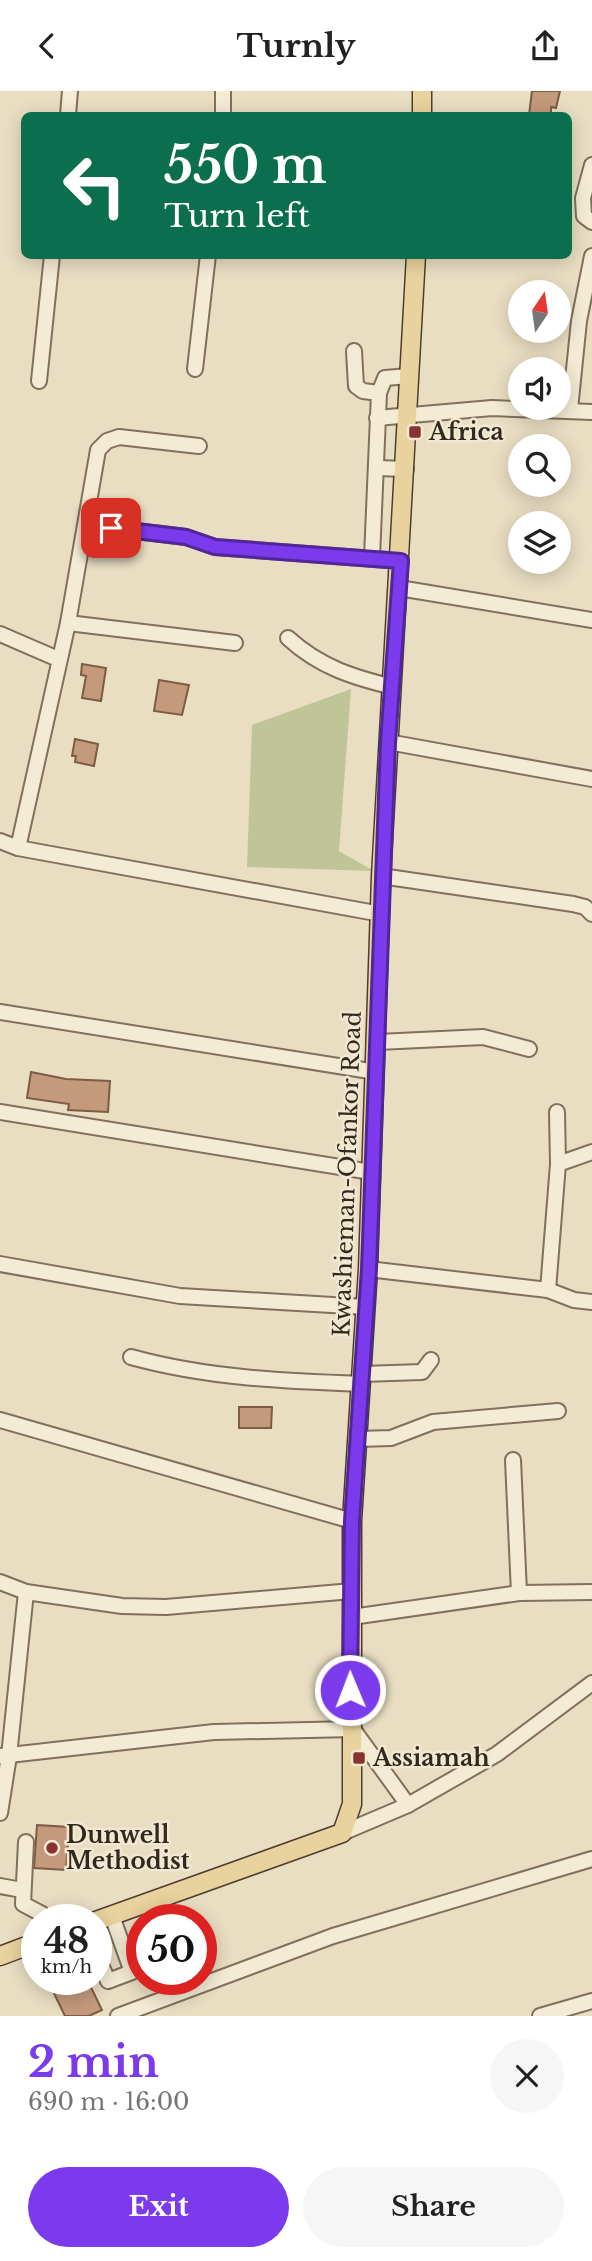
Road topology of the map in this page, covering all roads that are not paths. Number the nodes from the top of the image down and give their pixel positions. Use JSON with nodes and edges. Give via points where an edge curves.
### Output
{"nodes":[{"id":1,"x":70,"y":91,"type":"edge"},
{"id":2,"x":223,"y":91,"type":"edge"},
{"id":3,"x":422,"y":91,"type":"edge"},
{"id":4,"x":68,"y":112,"type":"edge"},
{"id":5,"x":223,"y":112,"type":"edge"},
{"id":6,"x":422,"y":112,"type":"edge"},
{"id":7,"x":592,"y":165,"type":"edge"},
{"id":8,"x":592,"y":222,"type":"edge"},
{"id":9,"x":592,"y":256,"type":"edge"},
{"id":10,"x":52,"y":259,"type":"edge"},
{"id":11,"x":208,"y":259,"type":"edge"},
{"id":12,"x":416,"y":259,"type":"edge"},
{"id":13,"x":354,"y":351,"type":"dead end"},
{"id":14,"x":195,"y":369,"type":"dead end"},
{"id":15,"x":409,"y":376,"type":"junction"},
{"id":16,"x":38,"y":381,"type":"dead end"},
{"id":17,"x":379,"y":393,"type":"junction"},
{"id":18,"x":571,"y":399,"type":"edge"},
{"id":19,"x":508,"y":408,"type":"edge"},
{"id":20,"x":571,"y":409,"type":"edge"},
{"id":21,"x":592,"y":412,"type":"edge"},
{"id":22,"x":407,"y":417,"type":"junction"},
{"id":23,"x":377,"y":418,"type":"junction"},
{"id":24,"x":199,"y":446,"type":"dead end"},
{"id":25,"x":377,"y":468,"type":"junction"},
{"id":26,"x":406,"y":469,"type":"junction"},
{"id":27,"x":86,"y":526,"type":"junction"},
{"id":28,"x":372,"y":557,"type":"junction"},
{"id":29,"x":401,"y":561,"type":"junction"},
{"id":30,"x":399,"y":588,"type":"junction"},
{"id":31,"x":592,"y":620,"type":"edge"},
{"id":32,"x":68,"y":623,"type":"junction"},
{"id":33,"x":0,"y":634,"type":"edge"},
{"id":34,"x":288,"y":638,"type":"dead end"},
{"id":35,"x":236,"y":643,"type":"dead end"},
{"id":36,"x":58,"y":659,"type":"junction"},
{"id":37,"x":393,"y":687,"type":"junction"},
{"id":38,"x":388,"y":742,"type":"junction"},
{"id":39,"x":592,"y":779,"type":"edge"},
{"id":40,"x":0,"y":841,"type":"edge"},
{"id":41,"x":18,"y":848,"type":"junction"},
{"id":42,"x":381,"y":876,"type":"junction"},
{"id":43,"x":381,"y":914,"type":"junction"},
{"id":44,"x":592,"y":914,"type":"edge"},
{"id":45,"x":0,"y":1012,"type":"edge"},
{"id":46,"x":378,"y":1042,"type":"junction"},
{"id":47,"x":529,"y":1049,"type":"dead end"},
{"id":48,"x":376,"y":1072,"type":"junction"},
{"id":49,"x":0,"y":1112,"type":"edge"},
{"id":50,"x":558,"y":1112,"type":"dead end"},
{"id":51,"x":592,"y":1151,"type":"edge"},
{"id":52,"x":558,"y":1164,"type":"junction"},
{"id":53,"x":371,"y":1172,"type":"junction"},
{"id":54,"x":0,"y":1264,"type":"edge"},
{"id":55,"x":369,"y":1269,"type":"junction"},
{"id":56,"x":548,"y":1290,"type":"junction"},
{"id":57,"x":592,"y":1302,"type":"edge"},
{"id":58,"x":366,"y":1307,"type":"junction"},
{"id":59,"x":131,"y":1357,"type":"dead end"},
{"id":60,"x":431,"y":1360,"type":"dead end"},
{"id":61,"x":362,"y":1379,"type":"junction"},
{"id":62,"x":558,"y":1411,"type":"dead end"},
{"id":63,"x":0,"y":1420,"type":"edge"},
{"id":64,"x":358,"y":1439,"type":"junction"},
{"id":65,"x":513,"y":1460,"type":"dead end"},
{"id":66,"x":352,"y":1521,"type":"junction"},
{"id":67,"x":0,"y":1582,"type":"edge"},
{"id":68,"x":352,"y":1591,"type":"junction"},
{"id":69,"x":26,"y":1592,"type":"junction"},
{"id":70,"x":519,"y":1593,"type":"junction"},
{"id":71,"x":592,"y":1593,"type":"edge"},
{"id":72,"x":352,"y":1617,"type":"junction"},
{"id":73,"x":592,"y":1683,"type":"edge"},
{"id":74,"x":353,"y":1729,"type":"junction"},
{"id":75,"x":5,"y":1756,"type":"edge"},
{"id":76,"x":408,"y":1805,"type":"junction"},
{"id":77,"x":0,"y":1813,"type":"edge"},
{"id":78,"x":342,"y":1833,"type":"junction"},
{"id":79,"x":26,"y":1842,"type":"dead end"},
{"id":80,"x":592,"y":1859,"type":"edge"},
{"id":81,"x":0,"y":1886,"type":"edge"},
{"id":82,"x":22,"y":1890,"type":"junction"},
{"id":83,"x":23,"y":1904,"type":"edge"},
{"id":84,"x":112,"y":1915,"type":"edge"},
{"id":85,"x":112,"y":1933,"type":"edge"},
{"id":86,"x":21,"y":1947,"type":"edge"},
{"id":87,"x":0,"y":1956,"type":"edge"},
{"id":88,"x":112,"y":1980,"type":"edge"},
{"id":89,"x":592,"y":2001,"type":"edge"},
{"id":90,"x":118,"y":2016,"type":"edge"},
{"id":91,"x":540,"y":2016,"type":"edge"}],
"edges":[{"from":1,"to":4,"type":"street"},
{"from":2,"to":5,"type":"street"},
{"from":3,"to":6,"type":"main road"},
{"from":7,"to":8,"type":"street","via":[[583,198],[584,216]]},
{"from":9,"to":18,"type":"street","via":[[579,320]]},
{"from":10,"to":16,"type":"street"},
{"from":11,"to":14,"type":"street"},
{"from":12,"to":15,"type":"main road","name":"Kwashieman-Ofankor Road"},
{"from":13,"to":17,"type":"street","via":[[356,386]]},
{"from":15,"to":17,"type":"street","via":[[385,378]]},
{"from":15,"to":22,"type":"main road","name":"Kwashieman-Ofankor Road"},
{"from":17,"to":23,"type":"street"},
{"from":19,"to":22,"type":"street"},
{"from":20,"to":21,"type":"street"},
{"from":22,"to":23,"type":"street"},
{"from":22,"to":26,"type":"main road","name":"Kwashieman-Ofankor Road"},
{"from":23,"to":25,"type":"street"},
{"from":24,"to":27,"type":"street","via":[[118,437],[107,441],[98,450]]},
{"from":25,"to":26,"type":"street"},
{"from":25,"to":28,"type":"street"},
{"from":26,"to":29,"type":"main road","name":"Kwashieman-Ofankor Road"},
{"from":27,"to":28,"type":"street","via":[[186,537],[215,547]]},
{"from":27,"to":32,"type":"street"},
{"from":28,"to":29,"type":"street"},
{"from":29,"to":30,"type":"main road","name":"Kwashieman-Ofankor Road"},
{"from":30,"to":31,"type":"street"},
{"from":30,"to":37,"type":"main road","name":"Kwashieman-Ofankor Road"},
{"from":32,"to":35,"type":"street"},
{"from":32,"to":36,"type":"street"},
{"from":33,"to":36,"type":"street"},
{"from":34,"to":37,"type":"street","via":[[324,666]]},
{"from":36,"to":41,"type":"street"},
{"from":37,"to":38,"type":"main road","name":"Kwashieman-Ofankor Road"},
{"from":38,"to":39,"type":"street"},
{"from":38,"to":42,"type":"main road","name":"Kwashieman-Ofankor Road"},
{"from":40,"to":41,"type":"street"},
{"from":41,"to":43,"type":"street"},
{"from":42,"to":43,"type":"main road","name":"Kwashieman-Ofankor Road"},
{"from":42,"to":44,"type":"street","via":[[573,904]]},
{"from":43,"to":46,"type":"main road","name":"Kwashieman-Ofankor Road"},
{"from":45,"to":48,"type":"street"},
{"from":46,"to":47,"type":"street","via":[[483,1037]]},
{"from":46,"to":48,"type":"main road","name":"Kwashieman-Ofankor Road"},
{"from":48,"to":53,"type":"main road","name":"Kwashieman-Ofankor Road"},
{"from":49,"to":53,"type":"street"},
{"from":50,"to":52,"type":"street"},
{"from":51,"to":52,"type":"street"},
{"from":52,"to":56,"type":"street"},
{"from":53,"to":55,"type":"main road","name":"Kwashieman-Ofankor Road"},
{"from":54,"to":58,"type":"street","via":[[180,1296]]},
{"from":55,"to":56,"type":"street"},
{"from":55,"to":58,"type":"main road","name":"Kwashieman-Ofankor Road"},
{"from":56,"to":57,"type":"street"},
{"from":58,"to":61,"type":"main road","name":"Kwashieman-Ofankor Road"},
{"from":59,"to":61,"type":"street","via":[[220,1377]]},
{"from":60,"to":61,"type":"street","via":[[422,1372]]},
{"from":61,"to":64,"type":"main road","name":"Kwashieman-Ofankor Road"},
{"from":62,"to":64,"type":"street","via":[[433,1422],[391,1438]]},
{"from":63,"to":66,"type":"street"},
{"from":64,"to":66,"type":"main road","name":"Kwashieman-Ofankor Road"},
{"from":65,"to":70,"type":"street"},
{"from":66,"to":68,"type":"main road","name":"Kwashieman-Ofankor Road"},
{"from":67,"to":69,"type":"street"},
{"from":68,"to":69,"type":"street","via":[[166,1607],[122,1607]]},
{"from":68,"to":72,"type":"main road","name":"Kwashieman-Ofankor Road"},
{"from":69,"to":75,"type":"street"},
{"from":70,"to":71,"type":"street"},
{"from":70,"to":72,"type":"street"},
{"from":72,"to":74,"type":"main road","name":"Kwashieman-Ofankor Road"},
{"from":73,"to":76,"type":"street","via":[[497,1754]]},
{"from":74,"to":75,"type":"street","via":[[214,1733]]},
{"from":74,"to":76,"type":"street"},
{"from":74,"to":78,"type":"main road","name":"Kwashieman-Ofankor Road","via":[[352,1797]]},
{"from":75,"to":77,"type":"street"},
{"from":76,"to":78,"type":"street"},
{"from":78,"to":84,"type":"main road"},
{"from":79,"to":82,"type":"street"},
{"from":80,"to":90,"type":"street","via":[[333,1936]]},
{"from":81,"to":82,"type":"street"},
{"from":82,"to":83,"type":"street"},
{"from":85,"to":88,"type":"street","via":[[132,1972]]},
{"from":86,"to":87,"type":"main road"},
{"from":89,"to":91,"type":"street"}]}
